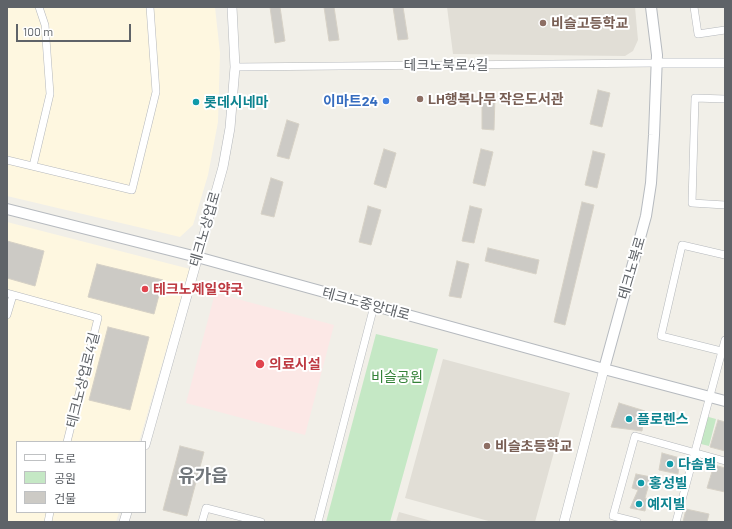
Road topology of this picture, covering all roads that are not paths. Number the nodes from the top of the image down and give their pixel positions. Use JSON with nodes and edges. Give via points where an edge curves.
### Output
{"nodes":[{"id":1,"x":40,"y":7,"type":"edge"},
{"id":2,"x":150,"y":7,"type":"edge"},
{"id":3,"x":232,"y":7,"type":"edge"},
{"id":4,"x":651,"y":7,"type":"edge"},
{"id":5,"x":694,"y":7,"type":"edge"},
{"id":6,"x":725,"y":30,"type":"edge"},
{"id":7,"x":725,"y":63,"type":"edge"},
{"id":8,"x":657,"y":64,"type":"junction"},
{"id":9,"x":235,"y":67,"type":"junction"},
{"id":10,"x":725,"y":99,"type":"edge"},
{"id":11,"x":7,"y":160,"type":"edge"},
{"id":12,"x":32,"y":166,"type":"junction"},
{"id":13,"x":725,"y":204,"type":"edge"},
{"id":14,"x":7,"y":209,"type":"edge"},
{"id":15,"x":725,"y":255,"type":"edge"},
{"id":16,"x":197,"y":257,"type":"junction"},
{"id":17,"x":10,"y":294,"type":"edge"},
{"id":18,"x":374,"y":306,"type":"junction"},
{"id":19,"x":7,"y":315,"type":"edge"},
{"id":20,"x":725,"y":340,"type":"edge"},
{"id":21,"x":724,"y":351,"type":"edge"},
{"id":22,"x":604,"y":369,"type":"junction"},
{"id":23,"x":710,"y":397,"type":"junction"},
{"id":24,"x":725,"y":401,"type":"edge"},
{"id":25,"x":67,"y":441,"type":"edge"},
{"id":26,"x":146,"y":441,"type":"edge"},
{"id":27,"x":695,"y":452,"type":"junction"},
{"id":28,"x":725,"y":461,"type":"edge"},
{"id":29,"x":202,"y":522,"type":"edge"},
{"id":30,"x":261,"y":522,"type":"edge"},
{"id":31,"x":318,"y":522,"type":"edge"},
{"id":32,"x":564,"y":522,"type":"edge"},
{"id":33,"x":637,"y":522,"type":"edge"},
{"id":34,"x":676,"y":522,"type":"edge"}],
"edges":[{"from":1,"to":12,"type":"street","via":[[45,25],[50,94]]},
{"from":2,"to":12,"type":"street","via":[[156,92],[132,190]]},
{"from":3,"to":9,"type":"street","name":"테크노상업로"},
{"from":4,"to":8,"type":"main road","name":"테크노북로"},
{"from":5,"to":6,"type":"street","via":[[698,34]]},
{"from":7,"to":8,"type":"street"},
{"from":8,"to":9,"type":"street","name":"테크노북로4길"},
{"from":8,"to":22,"type":"main road","name":"테크노북로","via":[[651,184],[646,216]]},
{"from":9,"to":16,"type":"street","name":"테크노상업로","via":[[230,128],[223,167]]},
{"from":10,"to":13,"type":"street","via":[[695,98],[692,203]]},
{"from":11,"to":12,"type":"street"},
{"from":14,"to":16,"type":"main road","name":"테크노중앙대로"},
{"from":15,"to":21,"type":"street","via":[[682,245],[661,336]]},
{"from":16,"to":18,"type":"main road","name":"테크노중앙대로"},
{"from":16,"to":26,"type":"street","name":"테크노상업로"},
{"from":17,"to":19,"type":"street"},
{"from":17,"to":25,"type":"street","name":"테크노상업로4길","via":[[98,318]]},
{"from":18,"to":22,"type":"main road","name":"테크노중앙대로"},
{"from":18,"to":31,"type":"street"},
{"from":20,"to":21,"type":"street"},
{"from":21,"to":23,"type":"street"},
{"from":22,"to":23,"type":"main road","name":"테크노중앙대로"},
{"from":22,"to":32,"type":"street","name":"테크노북로"},
{"from":23,"to":24,"type":"main road","name":"테크노중앙대로"},
{"from":23,"to":27,"type":"street"},
{"from":27,"to":28,"type":"street"},
{"from":27,"to":33,"type":"street","via":[[635,436],[613,516]]},
{"from":27,"to":34,"type":"street"},
{"from":29,"to":30,"type":"street","via":[[206,508]]}]}
